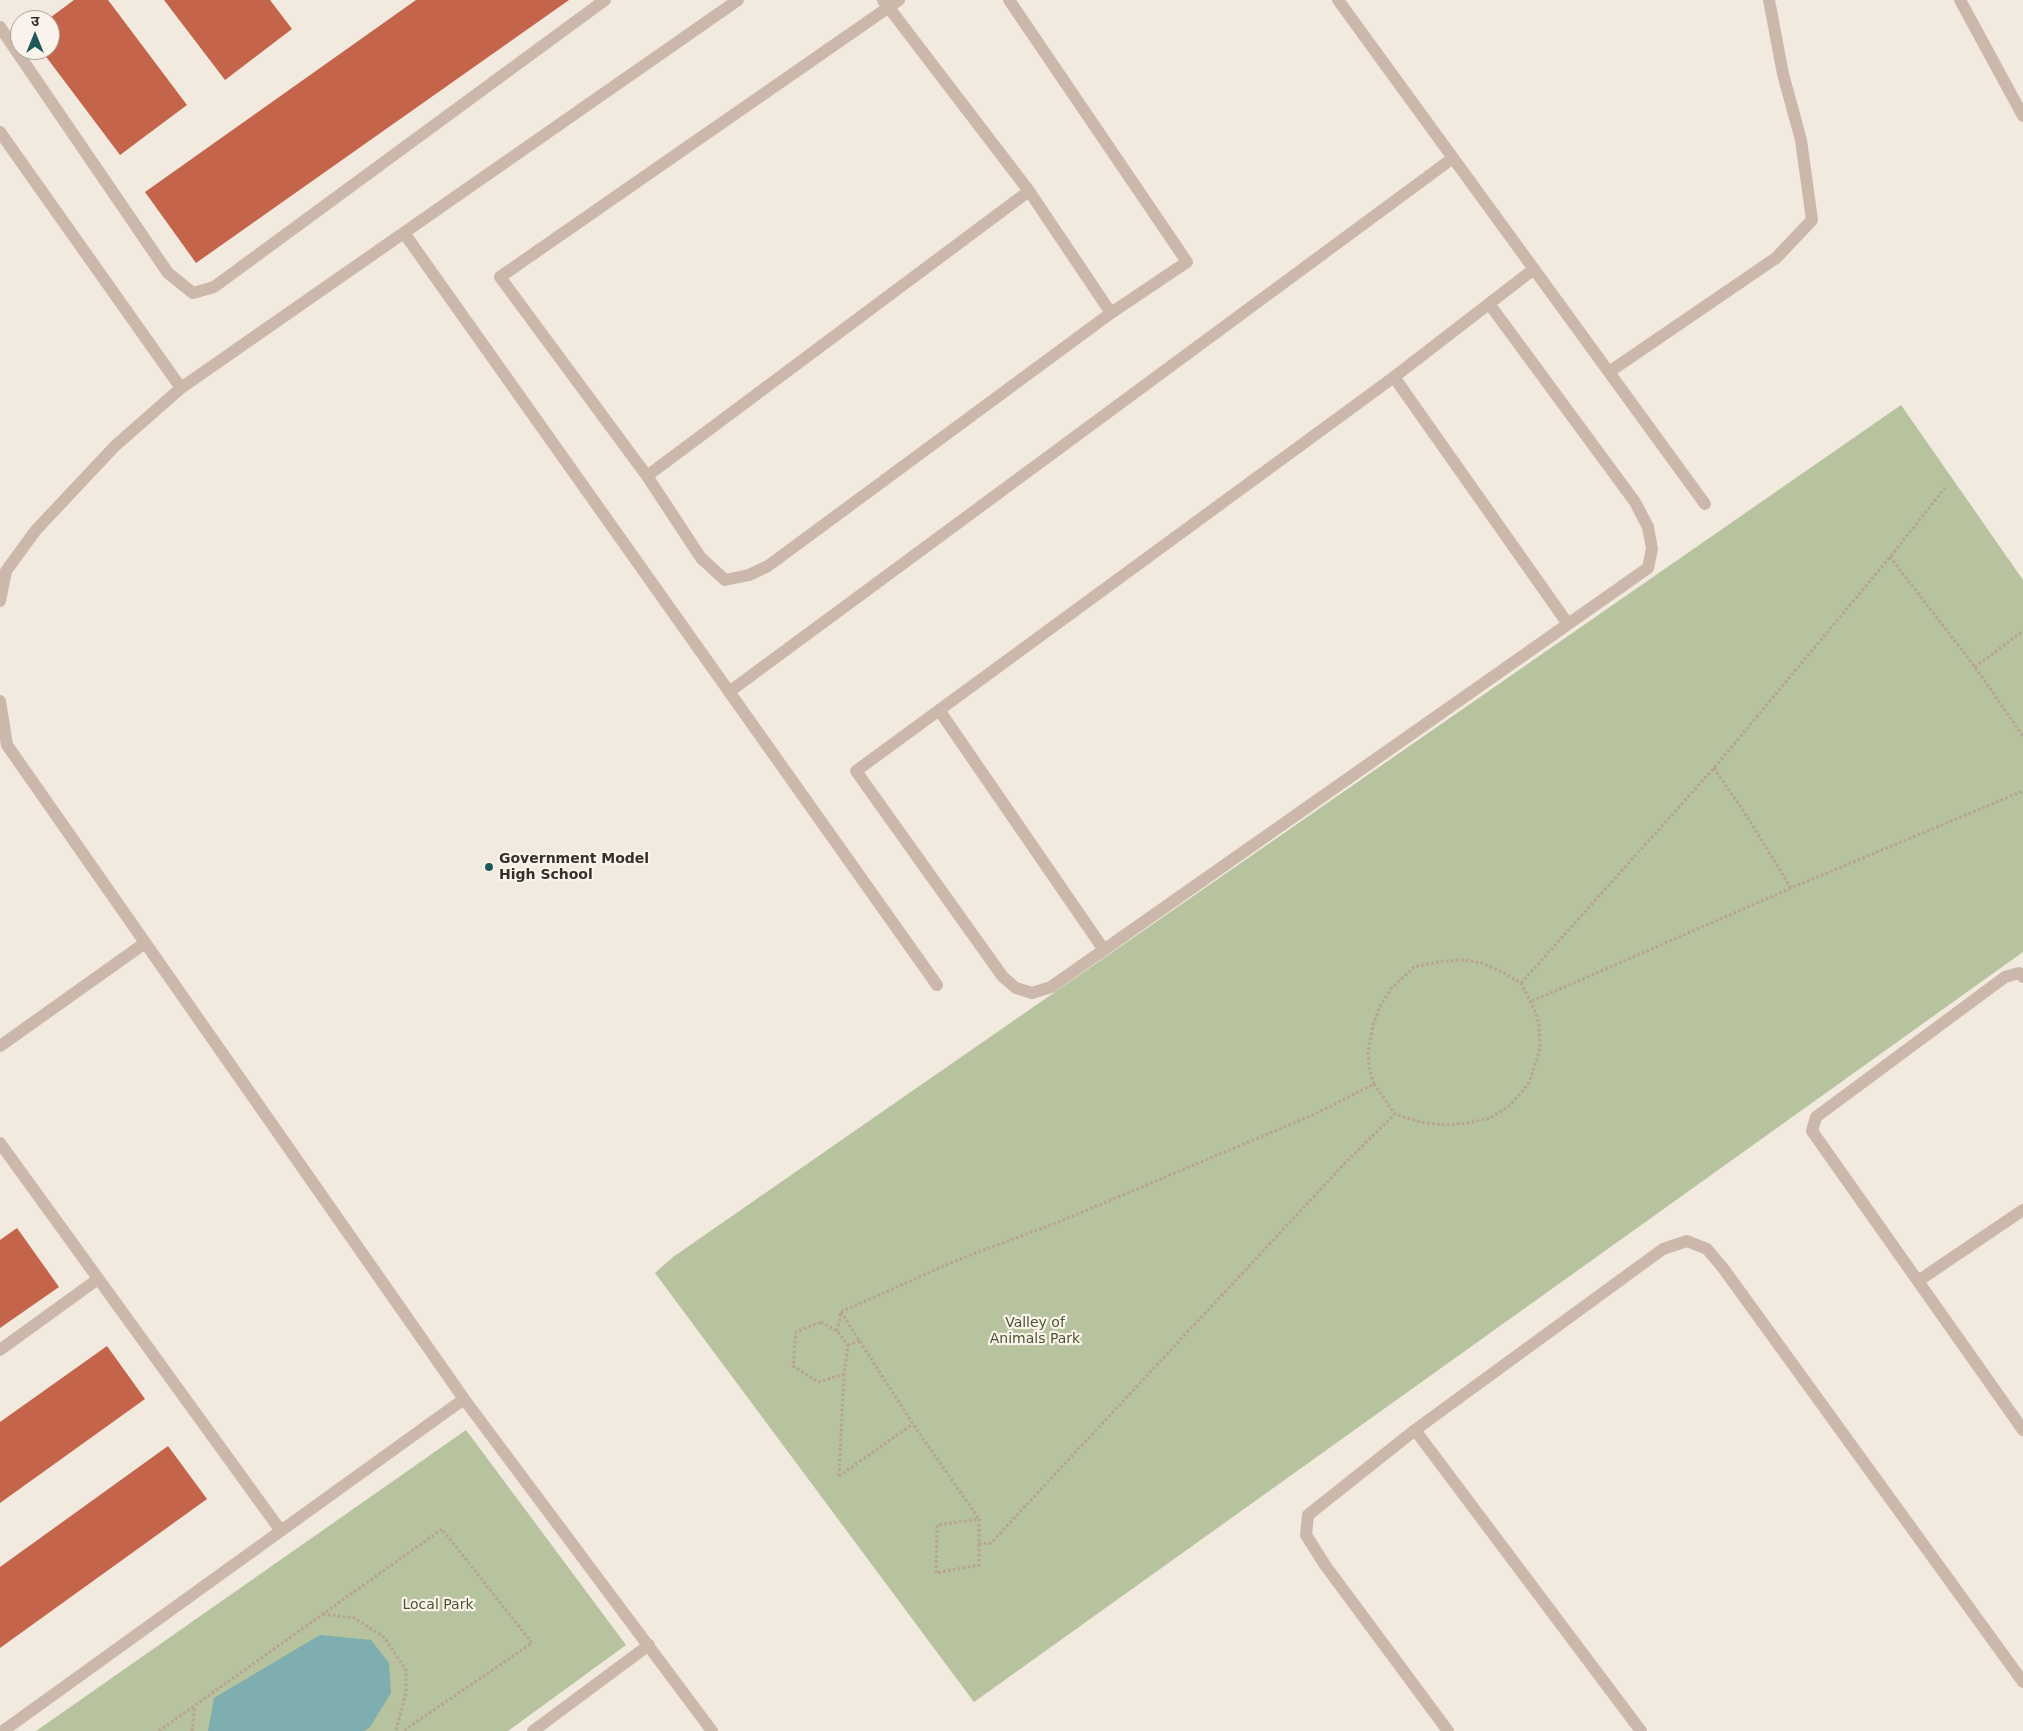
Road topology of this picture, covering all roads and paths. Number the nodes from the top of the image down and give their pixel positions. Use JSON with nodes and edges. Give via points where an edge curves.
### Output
{"nodes":[{"id":1,"x":605,"y":0,"type":"edge"},
{"id":2,"x":738,"y":0,"type":"edge"},
{"id":3,"x":899,"y":0,"type":"edge"},
{"id":4,"x":1009,"y":0,"type":"edge"},
{"id":5,"x":1338,"y":0,"type":"edge"},
{"id":6,"x":1769,"y":0,"type":"edge"},
{"id":7,"x":1960,"y":0,"type":"edge"},
{"id":8,"x":885,"y":4,"type":"edge"},
{"id":9,"x":0,"y":27,"type":"edge"},
{"id":10,"x":2023,"y":116,"type":"edge"},
{"id":11,"x":0,"y":132,"type":"edge"},
{"id":12,"x":1454,"y":158,"type":"junction"},
{"id":13,"x":1029,"y":191,"type":"junction"},
{"id":14,"x":404,"y":233,"type":"junction"},
{"id":15,"x":1534,"y":269,"type":"junction"},
{"id":16,"x":1490,"y":305,"type":"junction"},
{"id":17,"x":1111,"y":313,"type":"junction"},
{"id":18,"x":1609,"y":372,"type":"junction"},
{"id":19,"x":1394,"y":377,"type":"junction"},
{"id":20,"x":182,"y":388,"type":"junction"},
{"id":21,"x":647,"y":476,"type":"junction"},
{"id":22,"x":1945,"y":488,"type":"dead end"},
{"id":23,"x":1705,"y":504,"type":"dead end"},
{"id":24,"x":1890,"y":557,"type":"junction"},
{"id":25,"x":0,"y":601,"type":"edge"},
{"id":26,"x":1568,"y":624,"type":"junction"},
{"id":27,"x":2023,"y":631,"type":"edge"},
{"id":28,"x":1975,"y":667,"type":"junction"},
{"id":29,"x":729,"y":692,"type":"junction"},
{"id":30,"x":0,"y":701,"type":"edge"},
{"id":31,"x":939,"y":710,"type":"junction"},
{"id":32,"x":2023,"y":736,"type":"edge"},
{"id":33,"x":1714,"y":768,"type":"junction"},
{"id":34,"x":2023,"y":791,"type":"edge"},
{"id":35,"x":1791,"y":888,"type":"junction"},
{"id":36,"x":145,"y":942,"type":"junction"},
{"id":37,"x":1104,"y":950,"type":"junction"},
{"id":38,"x":2023,"y":977,"type":"edge"},
{"id":39,"x":1521,"y":983,"type":"junction"},
{"id":40,"x":937,"y":984,"type":"dead end"},
{"id":41,"x":1532,"y":1002,"type":"junction"},
{"id":42,"x":0,"y":1046,"type":"edge"},
{"id":43,"x":1374,"y":1084,"type":"junction"},
{"id":44,"x":1395,"y":1114,"type":"junction"},
{"id":45,"x":0,"y":1144,"type":"edge"},
{"id":46,"x":2023,"y":1210,"type":"edge"},
{"id":47,"x":98,"y":1279,"type":"junction"},
{"id":48,"x":1918,"y":1281,"type":"junction"},
{"id":49,"x":841,"y":1312,"type":"junction"},
{"id":50,"x":837,"y":1331,"type":"junction"},
{"id":51,"x":860,"y":1340,"type":"junction"},
{"id":52,"x":848,"y":1345,"type":"junction"},
{"id":53,"x":0,"y":1350,"type":"edge"},
{"id":54,"x":844,"y":1374,"type":"junction"},
{"id":55,"x":464,"y":1399,"type":"junction"},
{"id":56,"x":913,"y":1424,"type":"junction"},
{"id":57,"x":1415,"y":1430,"type":"junction"},
{"id":58,"x":2023,"y":1430,"type":"edge"},
{"id":59,"x":979,"y":1520,"type":"junction"},
{"id":60,"x":281,"y":1531,"type":"junction"},
{"id":61,"x":979,"y":1544,"type":"junction"},
{"id":62,"x":323,"y":1614,"type":"junction"},
{"id":63,"x":650,"y":1645,"type":"junction"},
{"id":64,"x":2023,"y":1682,"type":"edge"},
{"id":65,"x":195,"y":1705,"type":"junction"},
{"id":66,"x":3,"y":1731,"type":"edge"},
{"id":67,"x":159,"y":1731,"type":"edge"},
{"id":68,"x":192,"y":1731,"type":"edge"},
{"id":69,"x":396,"y":1731,"type":"edge"},
{"id":70,"x":403,"y":1731,"type":"edge"},
{"id":71,"x":533,"y":1731,"type":"edge"},
{"id":72,"x":712,"y":1731,"type":"edge"},
{"id":73,"x":1448,"y":1731,"type":"edge"},
{"id":74,"x":1641,"y":1731,"type":"edge"}],
"edges":[{"from":1,"to":9,"type":"street","via":[[214,287],[193,293],[168,273]]},
{"from":2,"to":14,"type":"street"},
{"from":3,"to":8,"type":"street"},
{"from":4,"to":17,"type":"street","via":[[1187,262]]},
{"from":5,"to":12,"type":"street"},
{"from":6,"to":18,"type":"street","via":[[1783,74],[1801,140],[1812,220],[1776,258]]},
{"from":7,"to":10,"type":"street"},
{"from":8,"to":13,"type":"street"},
{"from":8,"to":21,"type":"street","via":[[500,277]]},
{"from":11,"to":20,"type":"street"},
{"from":12,"to":15,"type":"street"},
{"from":12,"to":29,"type":"street"},
{"from":13,"to":17,"type":"street"},
{"from":13,"to":21,"type":"street"},
{"from":14,"to":20,"type":"street"},
{"from":14,"to":29,"type":"street"},
{"from":15,"to":16,"type":"street"},
{"from":15,"to":18,"type":"street"},
{"from":16,"to":19,"type":"street"},
{"from":16,"to":26,"type":"street","via":[[1635,502],[1648,527],[1652,548],[1648,568]]},
{"from":17,"to":21,"type":"street","via":[[768,566],[749,575],[725,580],[701,558]]},
{"from":18,"to":23,"type":"street"},
{"from":19,"to":26,"type":"street"},
{"from":19,"to":31,"type":"street"},
{"from":20,"to":25,"type":"street","via":[[115,446],[36,530],[6,572]]},
{"from":22,"to":24,"type":"path"},
{"from":24,"to":28,"type":"path"},
{"from":24,"to":33,"type":"path"},
{"from":26,"to":37,"type":"street"},
{"from":27,"to":28,"type":"path"},
{"from":28,"to":32,"type":"path"},
{"from":29,"to":40,"type":"street"},
{"from":30,"to":36,"type":"street","via":[[7,745]]},
{"from":31,"to":37,"type":"street"},
{"from":31,"to":37,"type":"street","via":[[856,771],[1003,977],[1016,988],[1032,993],[1051,987]]},
{"from":33,"to":35,"type":"path"},
{"from":33,"to":39,"type":"path"},
{"from":34,"to":35,"type":"path"},
{"from":35,"to":41,"type":"path"},
{"from":36,"to":42,"type":"street"},
{"from":36,"to":55,"type":"street"},
{"from":38,"to":48,"type":"street","via":[[2019,973],[2005,977],[1816,1117],[1812,1131]]},
{"from":39,"to":41,"type":"path"},
{"from":39,"to":43,"type":"path","via":[[1482,963],[1463,960],[1414,968],[1391,989],[1373,1025],[1368,1054]]},
{"from":41,"to":44,"type":"path","via":[[1539,1025],[1540,1049],[1529,1083],[1509,1106],[1490,1118],[1467,1124],[1420,1122]]},
{"from":43,"to":44,"type":"path"},
{"from":43,"to":49,"type":"path","via":[[1315,1114],[956,1261]]},
{"from":44,"to":61,"type":"path","via":[[1346,1162],[991,1543]]},
{"from":45,"to":47,"type":"street"},
{"from":46,"to":48,"type":"street"},
{"from":47,"to":53,"type":"street"},
{"from":47,"to":60,"type":"street"},
{"from":48,"to":58,"type":"street"},
{"from":49,"to":50,"type":"path"},
{"from":49,"to":51,"type":"path"},
{"from":50,"to":52,"type":"path"},
{"from":50,"to":54,"type":"path","via":[[821,1322],[796,1332],[793,1366],[818,1382]]},
{"from":51,"to":52,"type":"path"},
{"from":51,"to":56,"type":"path"},
{"from":52,"to":54,"type":"path"},
{"from":54,"to":56,"type":"path","via":[[839,1476]]},
{"from":55,"to":60,"type":"street"},
{"from":55,"to":63,"type":"street"},
{"from":56,"to":59,"type":"path"},
{"from":57,"to":64,"type":"street","via":[[1662,1249],[1688,1241],[1707,1249],[1735,1284]]},
{"from":57,"to":73,"type":"street","via":[[1308,1515],[1306,1535]]},
{"from":57,"to":74,"type":"street"},
{"from":59,"to":61,"type":"path"},
{"from":59,"to":61,"type":"path","via":[[937,1525],[936,1573],[979,1565]]},
{"from":60,"to":66,"type":"street"},
{"from":62,"to":65,"type":"path"},
{"from":62,"to":69,"type":"path","via":[[354,1618],[384,1637],[406,1670],[406,1692]]},
{"from":62,"to":70,"type":"path","via":[[442,1529],[532,1643]]},
{"from":63,"to":71,"type":"street"},
{"from":63,"to":72,"type":"street"},
{"from":65,"to":67,"type":"path"},
{"from":65,"to":68,"type":"path"}]}
